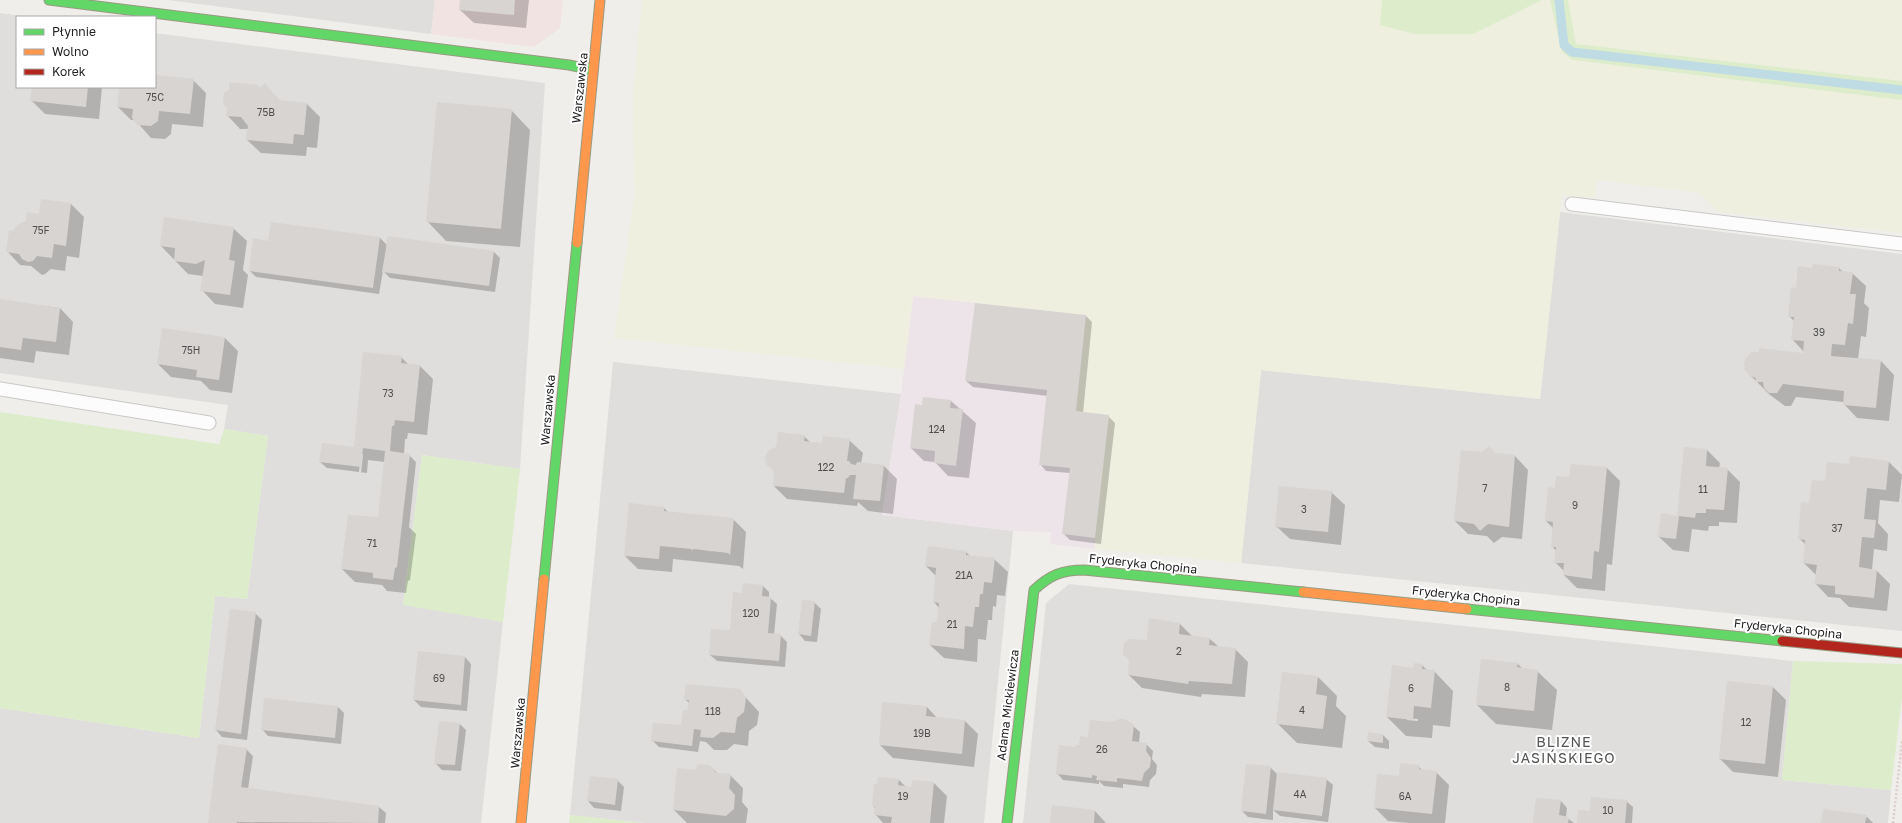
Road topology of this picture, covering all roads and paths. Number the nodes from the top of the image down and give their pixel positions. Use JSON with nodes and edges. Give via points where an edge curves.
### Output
{"nodes":[{"id":1,"x":49,"y":0,"type":"edge"},
{"id":2,"x":600,"y":0,"type":"edge"},
{"id":3,"x":593,"y":70,"type":"junction"},
{"id":4,"x":1572,"y":204,"type":"dead end"},
{"id":5,"x":1902,"y":244,"type":"edge"},
{"id":6,"x":0,"y":389,"type":"edge"},
{"id":7,"x":209,"y":423,"type":"dead end"},
{"id":8,"x":1034,"y":590,"type":"joint"},
{"id":9,"x":1902,"y":652,"type":"edge"},
{"id":10,"x":1902,"y":741,"type":"edge"},
{"id":11,"x":521,"y":823,"type":"edge"},
{"id":12,"x":1007,"y":823,"type":"edge"},
{"id":13,"x":1893,"y":823,"type":"edge"}],
"edges":[{"from":1,"to":3,"type":"street"},
{"from":2,"to":3,"type":"street","name":"Warszawska"},
{"from":3,"to":11,"type":"street","name":"Warszawska"},
{"from":4,"to":5,"type":"lane"},
{"from":6,"to":7,"type":"lane"},
{"from":8,"to":9,"type":"street","name":"Fryderyka Chopina","via":[[1047,577],[1064,569],[1084,570]]},
{"from":8,"to":12,"type":"street","name":"Adama Mickiewicza"},
{"from":10,"to":13,"type":"path"}]}
